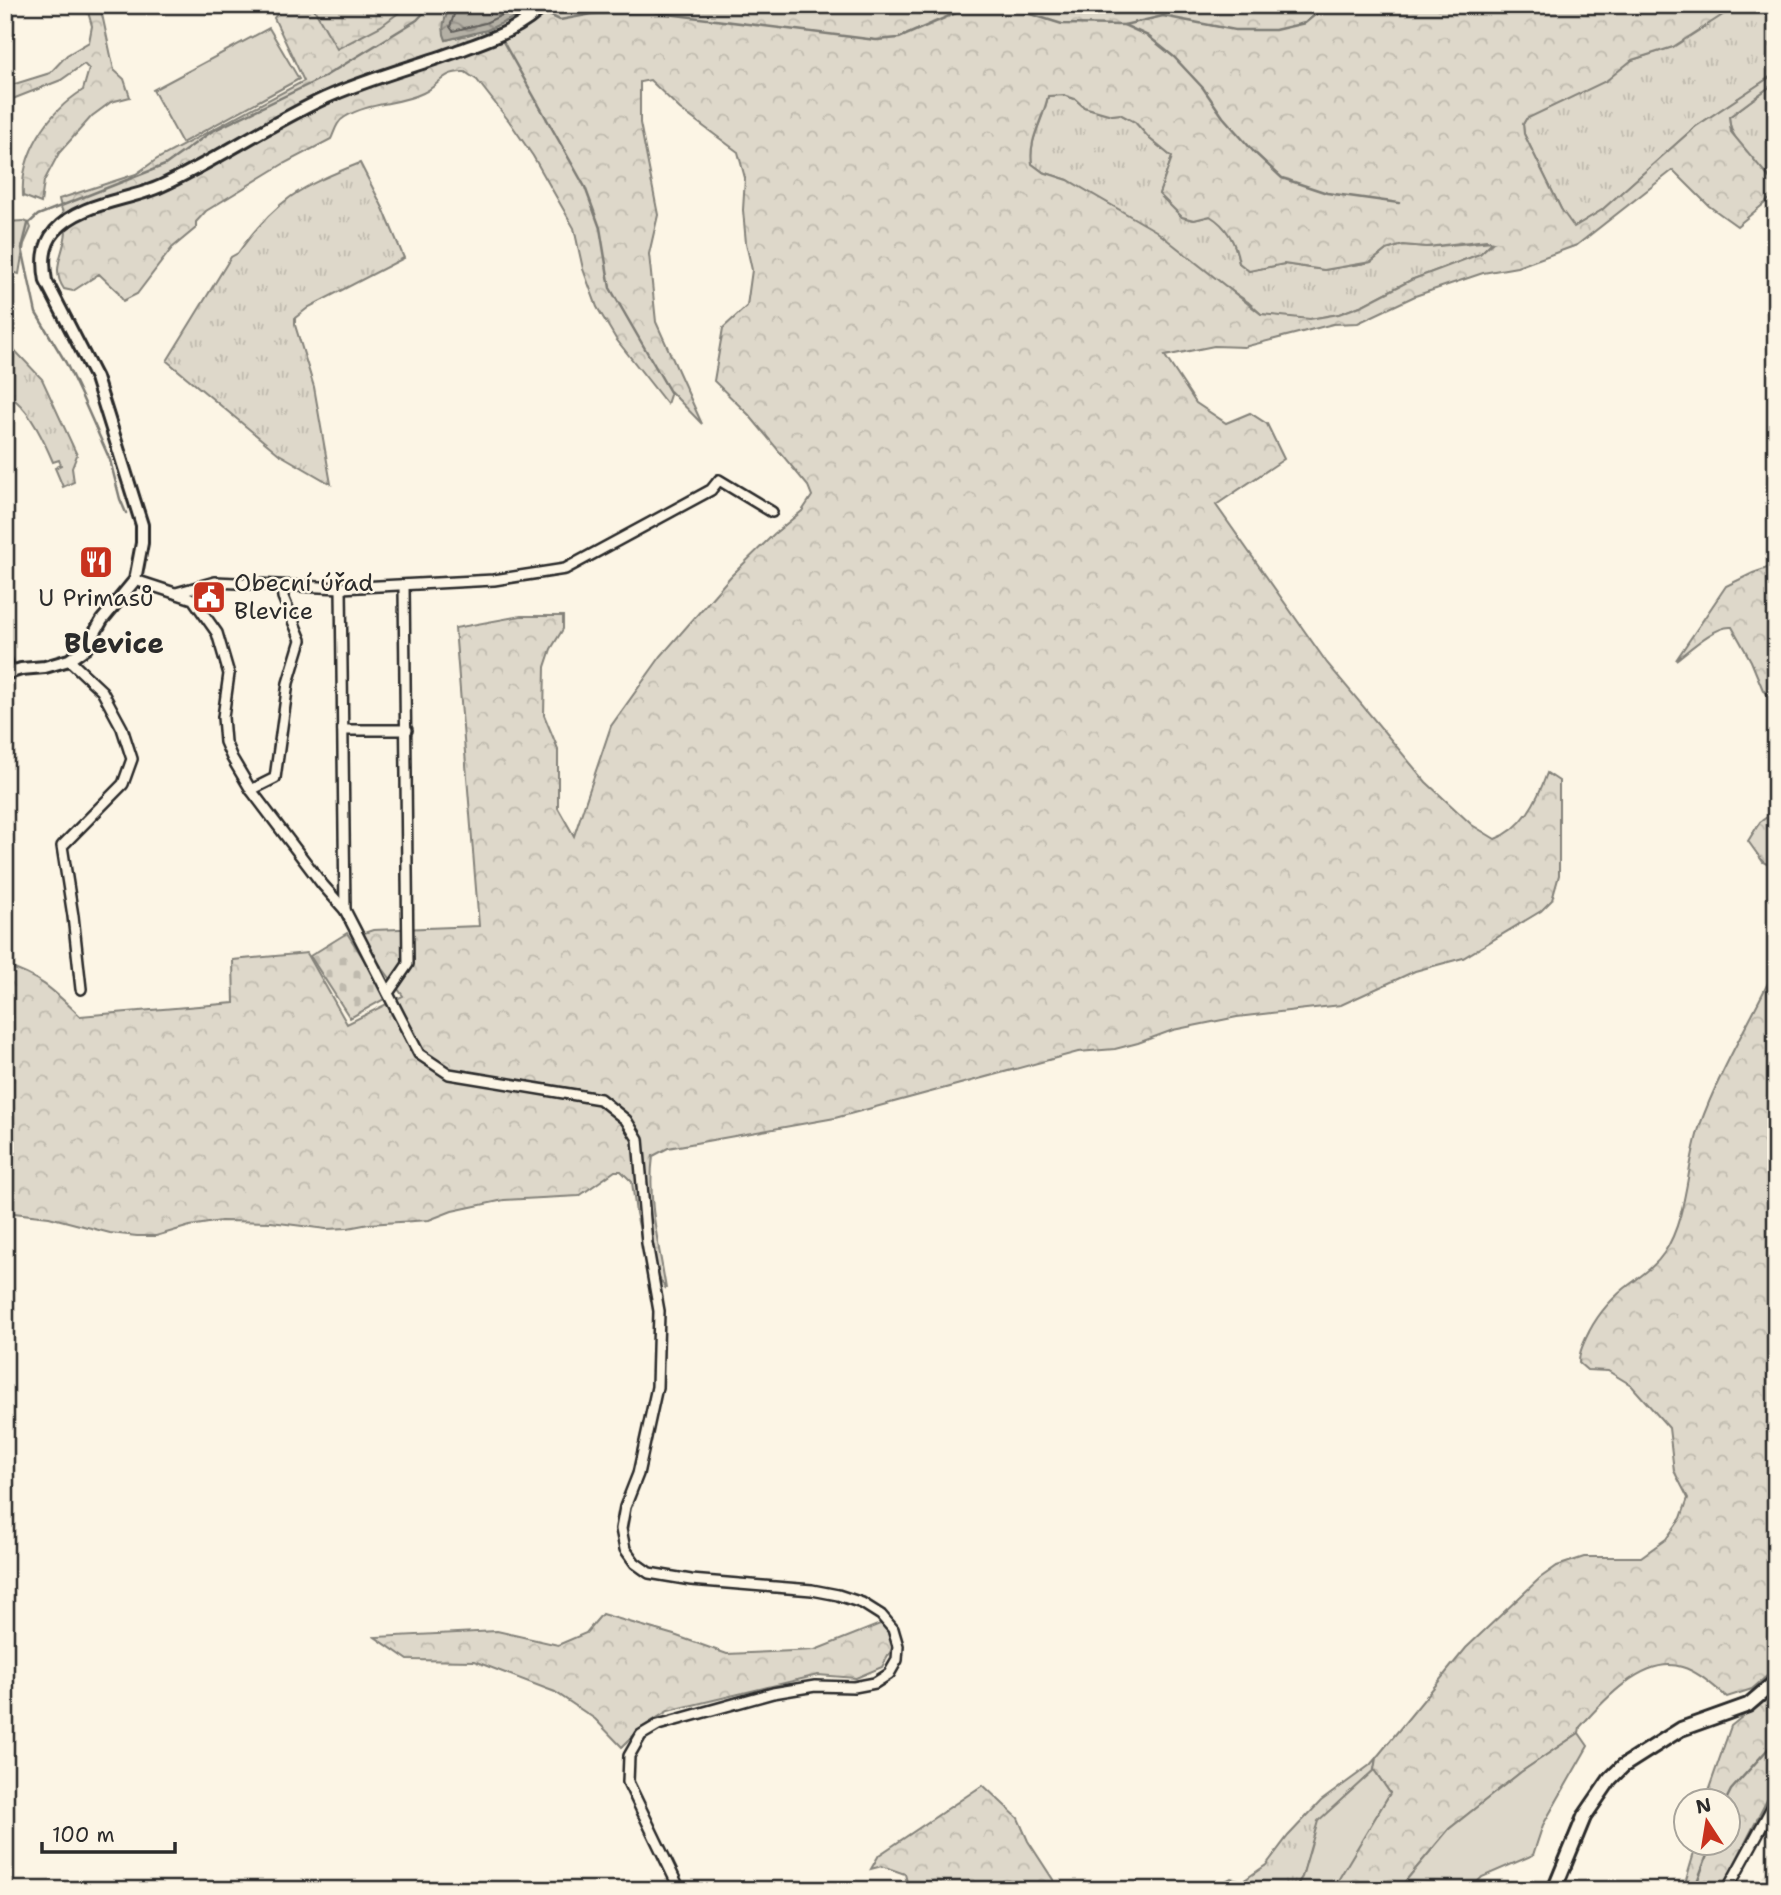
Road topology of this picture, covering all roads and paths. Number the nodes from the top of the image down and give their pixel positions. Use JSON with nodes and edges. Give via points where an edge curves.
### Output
{"nodes":[{"id":1,"x":544,"y":5,"type":"edge"},
{"id":2,"x":772,"y":512,"type":"dead end"},
{"id":3,"x":135,"y":580,"type":"junction"},
{"id":4,"x":404,"y":585,"type":"junction"},
{"id":5,"x":282,"y":587,"type":"junction"},
{"id":6,"x":341,"y":588,"type":"junction"},
{"id":7,"x":176,"y":593,"type":"junction"},
{"id":8,"x":5,"y":656,"type":"edge"},
{"id":9,"x":69,"y":660,"type":"junction"},
{"id":10,"x":8,"y":673,"type":"edge"},
{"id":11,"x":343,"y":730,"type":"junction"},
{"id":12,"x":407,"y":730,"type":"junction"},
{"id":13,"x":251,"y":790,"type":"junction"},
{"id":14,"x":345,"y":910,"type":"junction"},
{"id":15,"x":81,"y":989,"type":"dead end"},
{"id":16,"x":388,"y":993,"type":"junction"},
{"id":17,"x":1776,"y":1681,"type":"edge"},
{"id":18,"x":1776,"y":1800,"type":"edge"},
{"id":19,"x":680,"y":1890,"type":"edge"},
{"id":20,"x":1554,"y":1890,"type":"edge"},
{"id":21,"x":1727,"y":1890,"type":"edge"}],
"edges":[{"from":1,"to":3,"type":"street","via":[[523,23],[493,38],[326,98],[163,185],[83,212],[54,232],[43,264],[46,281],[96,378],[142,525]]},
{"from":2,"to":4,"type":"street","via":[[719,480],[700,496],[565,569],[494,580]]},
{"from":3,"to":7,"type":"street"},
{"from":3,"to":9,"type":"street","via":[[86,648]]},
{"from":4,"to":6,"type":"street"},
{"from":4,"to":12,"type":"street"},
{"from":5,"to":6,"type":"street"},
{"from":5,"to":7,"type":"street","via":[[215,582]]},
{"from":5,"to":13,"type":"street","via":[[301,640],[288,683],[275,778]]},
{"from":6,"to":11,"type":"street"},
{"from":7,"to":13,"type":"street","via":[[193,599],[217,633],[229,674],[225,742]]},
{"from":8,"to":10,"type":"street"},
{"from":9,"to":10,"type":"street"},
{"from":9,"to":15,"type":"street","via":[[102,691],[132,759],[123,784],[62,846]]},
{"from":11,"to":12,"type":"street"},
{"from":11,"to":14,"type":"street"},
{"from":12,"to":16,"type":"street","via":[[408,964]]},
{"from":13,"to":14,"type":"street"},
{"from":14,"to":16,"type":"street"},
{"from":16,"to":19,"type":"street","via":[[419,1054],[449,1074],[600,1099],[626,1120],[638,1139],[647,1243],[659,1311],[657,1387],[621,1529],[625,1549],[635,1563],[660,1575],[838,1595],[881,1615],[895,1635],[898,1653],[894,1667],[875,1683],[773,1693],[658,1725],[641,1735],[629,1756],[628,1782]]},
{"from":17,"to":20,"type":"main road","via":[[1738,1710],[1681,1729],[1623,1766],[1584,1817]]},
{"from":18,"to":21,"type":"street"}]}
